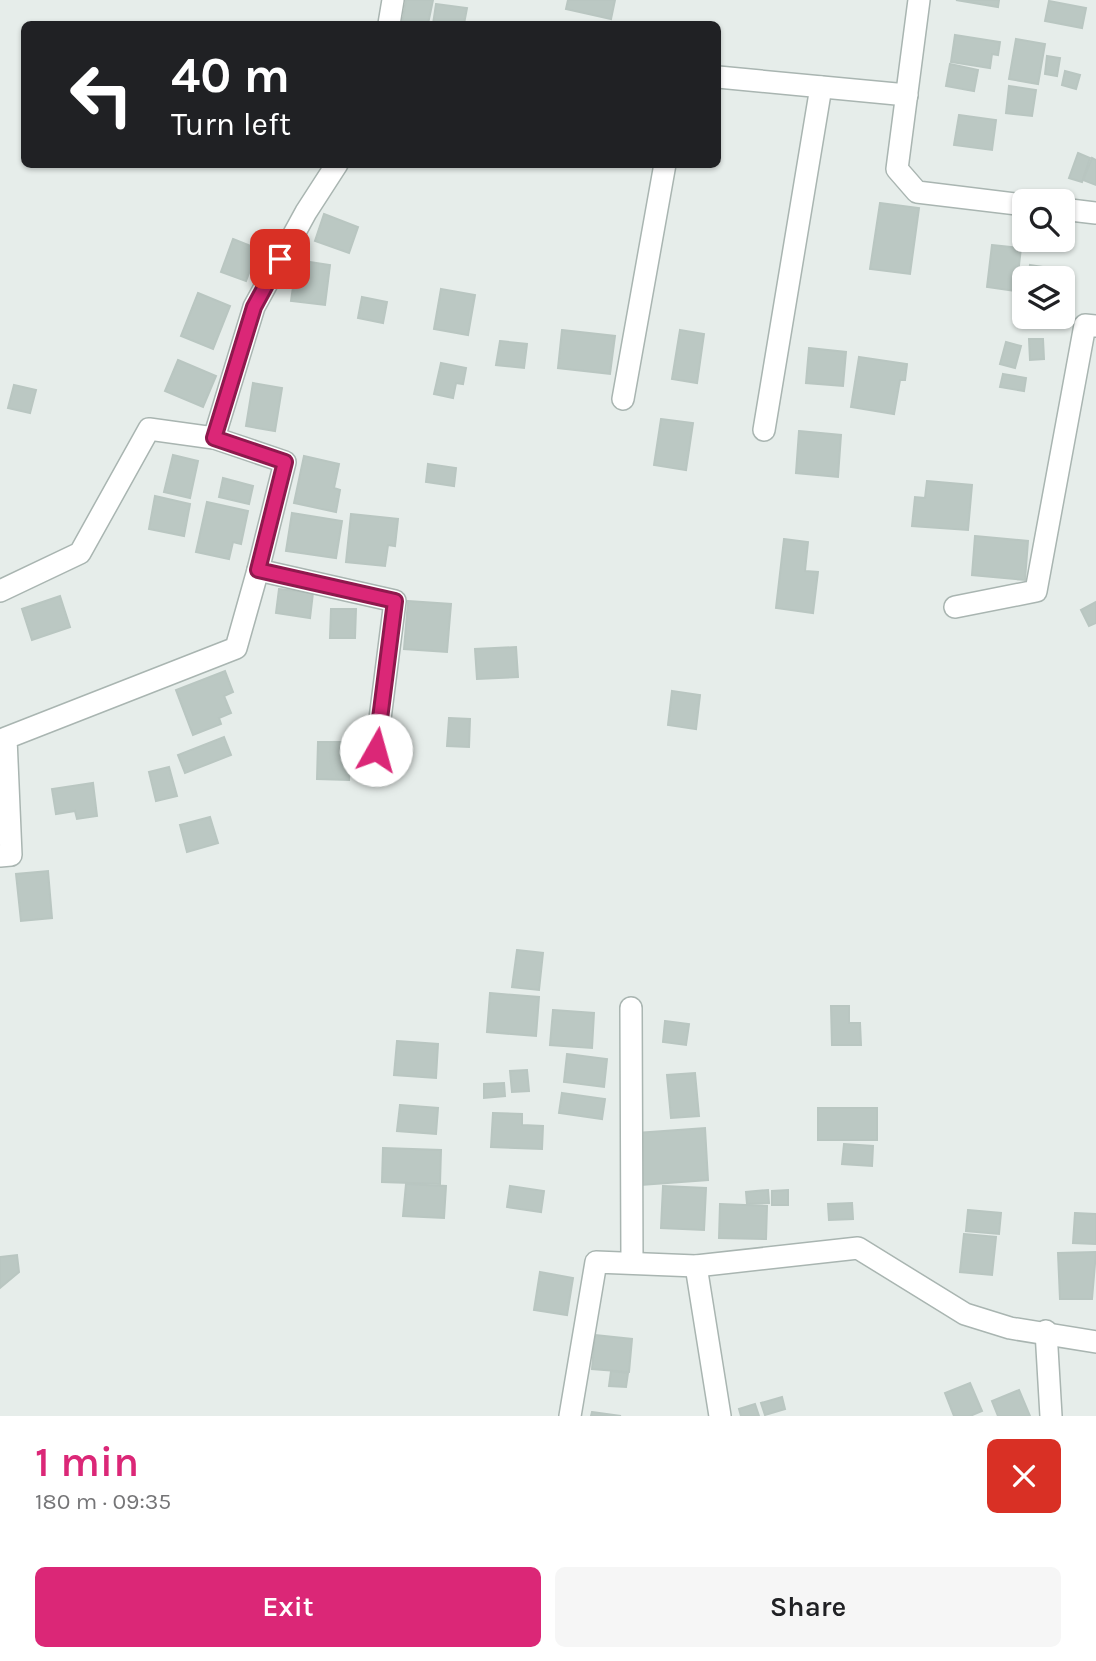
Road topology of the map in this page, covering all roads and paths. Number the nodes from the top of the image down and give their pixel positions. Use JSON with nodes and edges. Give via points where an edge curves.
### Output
{"nodes":[{"id":1,"x":393,"y":0,"type":"edge"},
{"id":2,"x":919,"y":0,"type":"edge"},
{"id":3,"x":390,"y":21,"type":"edge"},
{"id":4,"x":721,"y":77,"type":"edge"},
{"id":5,"x":821,"y":86,"type":"junction"},
{"id":6,"x":907,"y":95,"type":"junction"},
{"id":7,"x":334,"y":168,"type":"edge"},
{"id":8,"x":664,"y":168,"type":"edge"},
{"id":9,"x":1012,"y":204,"type":"edge"},
{"id":10,"x":1075,"y":211,"type":"edge"},
{"id":11,"x":1096,"y":213,"type":"edge"},
{"id":12,"x":1096,"y":326,"type":"edge"},
{"id":13,"x":623,"y":399,"type":"dead end"},
{"id":14,"x":764,"y":430,"type":"dead end"},
{"id":15,"x":214,"y":438,"type":"junction"},
{"id":16,"x":258,"y":570,"type":"junction"},
{"id":17,"x":0,"y":591,"type":"edge"},
{"id":18,"x":955,"y":607,"type":"dead end"},
{"id":19,"x":376,"y":750,"type":"dead end"},
{"id":20,"x":0,"y":856,"type":"edge"},
{"id":21,"x":631,"y":1008,"type":"dead end"},
{"id":22,"x":632,"y":1262,"type":"junction"},
{"id":23,"x":696,"y":1266,"type":"junction"},
{"id":24,"x":1046,"y":1331,"type":"junction"},
{"id":25,"x":1096,"y":1342,"type":"edge"},
{"id":26,"x":570,"y":1416,"type":"edge"},
{"id":27,"x":720,"y":1416,"type":"edge"},
{"id":28,"x":1051,"y":1416,"type":"edge"}],
"edges":[{"from":1,"to":3,"type":"street"},
{"from":2,"to":6,"type":"street"},
{"from":4,"to":5,"type":"street"},
{"from":5,"to":6,"type":"street"},
{"from":5,"to":14,"type":"street"},
{"from":6,"to":9,"type":"street","via":[[897,169],[916,192]]},
{"from":7,"to":15,"type":"street","via":[[254,307]]},
{"from":8,"to":13,"type":"street"},
{"from":10,"to":11,"type":"street"},
{"from":12,"to":18,"type":"street","via":[[1085,325],[1036,591]]},
{"from":15,"to":16,"type":"street","via":[[285,462]]},
{"from":15,"to":17,"type":"street","via":[[149,429],[80,553]]},
{"from":16,"to":19,"type":"street","via":[[395,601]]},
{"from":16,"to":20,"type":"street","via":[[236,648],[6,738],[11,855]]},
{"from":21,"to":22,"type":"street"},
{"from":22,"to":23,"type":"street"},
{"from":22,"to":26,"type":"street","via":[[596,1262]]},
{"from":23,"to":24,"type":"street","via":[[858,1248],[965,1314],[1010,1328]]},
{"from":23,"to":27,"type":"street"},
{"from":24,"to":25,"type":"street"},
{"from":24,"to":28,"type":"street"}]}
